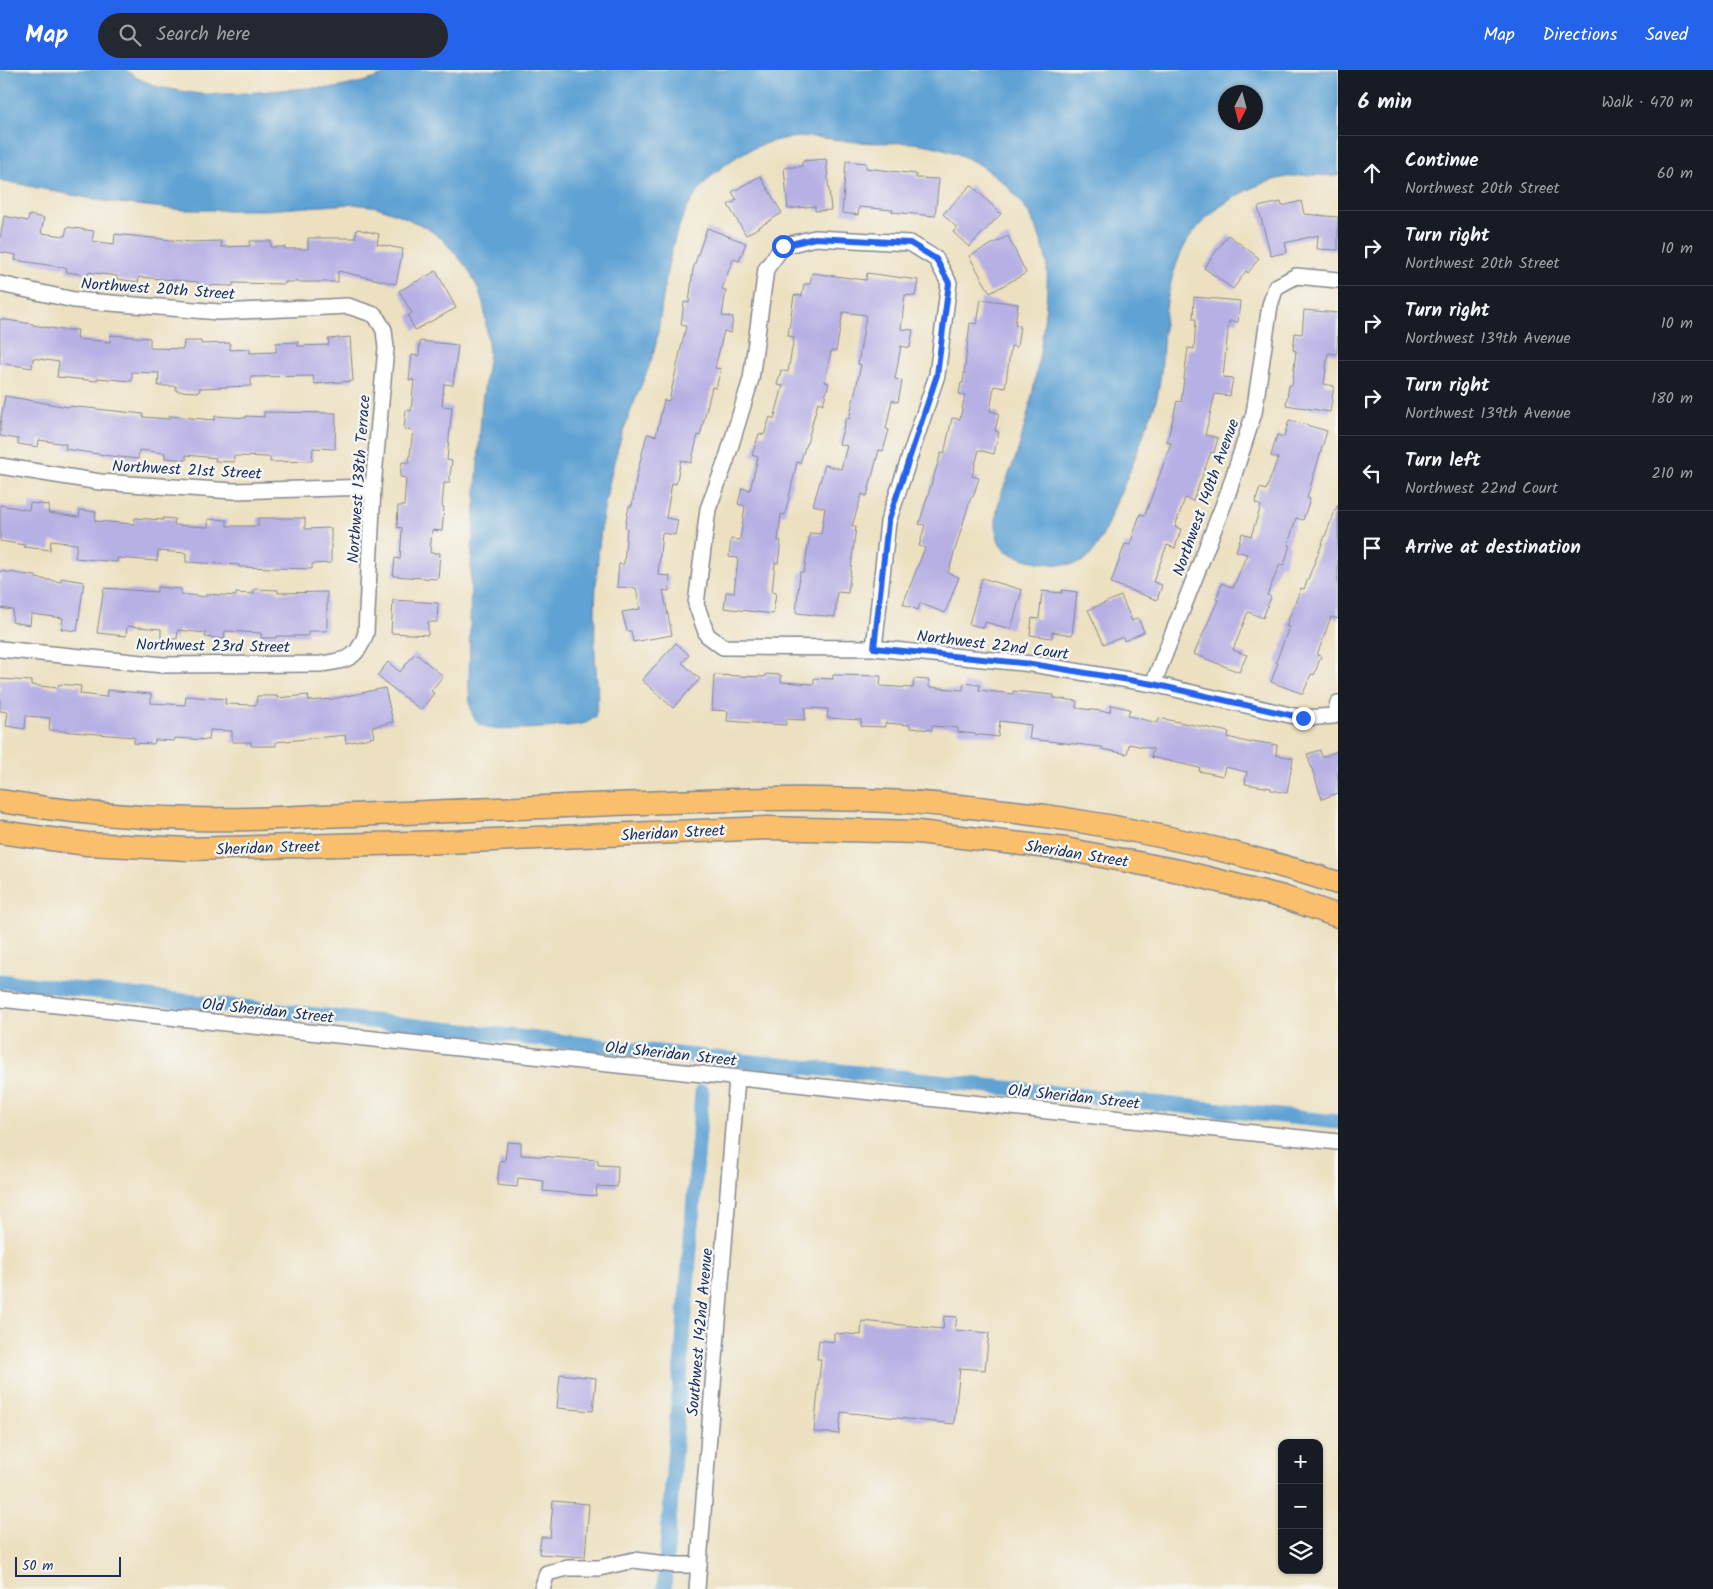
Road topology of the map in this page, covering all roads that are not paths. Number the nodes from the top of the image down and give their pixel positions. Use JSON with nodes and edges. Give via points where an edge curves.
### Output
{"nodes":[{"id":1,"x":1338,"y":280,"type":"edge"},
{"id":2,"x":0,"y":284,"type":"edge"},
{"id":3,"x":375,"y":315,"type":"joint"},
{"id":4,"x":0,"y":466,"type":"edge"},
{"id":5,"x":373,"y":487,"type":"junction"},
{"id":6,"x":361,"y":648,"type":"joint"},
{"id":7,"x":874,"y":648,"type":"junction"},
{"id":8,"x":0,"y":649,"type":"edge"},
{"id":9,"x":1153,"y":684,"type":"junction"},
{"id":10,"x":1336,"y":710,"type":"edge"},
{"id":11,"x":0,"y":801,"type":"edge"},
{"id":12,"x":0,"y":832,"type":"edge"},
{"id":13,"x":1338,"y":883,"type":"edge"},
{"id":14,"x":1338,"y":916,"type":"edge"},
{"id":15,"x":0,"y":999,"type":"edge"},
{"id":16,"x":737,"y":1078,"type":"junction"},
{"id":17,"x":1338,"y":1142,"type":"edge"},
{"id":18,"x":698,"y":1565,"type":"junction"},
{"id":19,"x":542,"y":1589,"type":"edge"},
{"id":20,"x":697,"y":1589,"type":"edge"}],
"edges":[{"from":1,"to":9,"type":"street","name":"Northwest 140th Avenue","via":[[1296,276],[1276,287],[1270,305],[1254,413],[1228,493]]},
{"from":2,"to":3,"type":"street","name":"Northwest 20th Street","via":[[74,300],[210,311],[348,306]]},
{"from":3,"to":5,"type":"street","name":"Northwest 138th Terrace","via":[[384,330],[386,348]]},
{"from":4,"to":5,"type":"street","name":"Northwest 21st Street","via":[[100,482],[233,491]]},
{"from":5,"to":6,"type":"street","name":"Northwest 138th Terrace","via":[[366,633]]},
{"from":6,"to":8,"type":"street","name":"Northwest 23rd Street","via":[[346,660],[321,664],[163,665]]},
{"from":7,"to":7,"type":"street","name":"Northwest 22nd Court","via":[[888,522],[937,375],[949,283],[936,259],[910,243],[815,238],[783,246],[766,269],[751,379],[708,509],[696,604],[707,635],[723,647]]},
{"from":7,"to":9,"type":"street","name":"Northwest 22nd Court","via":[[1032,664]]},
{"from":9,"to":10,"type":"street","name":"Northwest 22nd Court","via":[[1303,718]]},
{"from":11,"to":13,"type":"main road","name":"Sheridan Street","via":[[89,814],[197,820],[773,799],[925,802],[1071,819],[1184,841]]},
{"from":12,"to":14,"type":"main road","name":"Sheridan Street","via":[[87,844],[188,849],[768,828],[918,832],[1066,849],[1179,871],[1282,897]]},
{"from":15,"to":16,"type":"street","name":"Old Sheridan Street"},
{"from":16,"to":17,"type":"street","name":"Old Sheridan Street"},
{"from":16,"to":18,"type":"street","name":"Southwest 142nd Avenue"},
{"from":18,"to":19,"type":"street","via":[[634,1560],[599,1568],[568,1568],[547,1574]]},
{"from":18,"to":20,"type":"street","name":"Southwest 142nd Avenue"}]}
